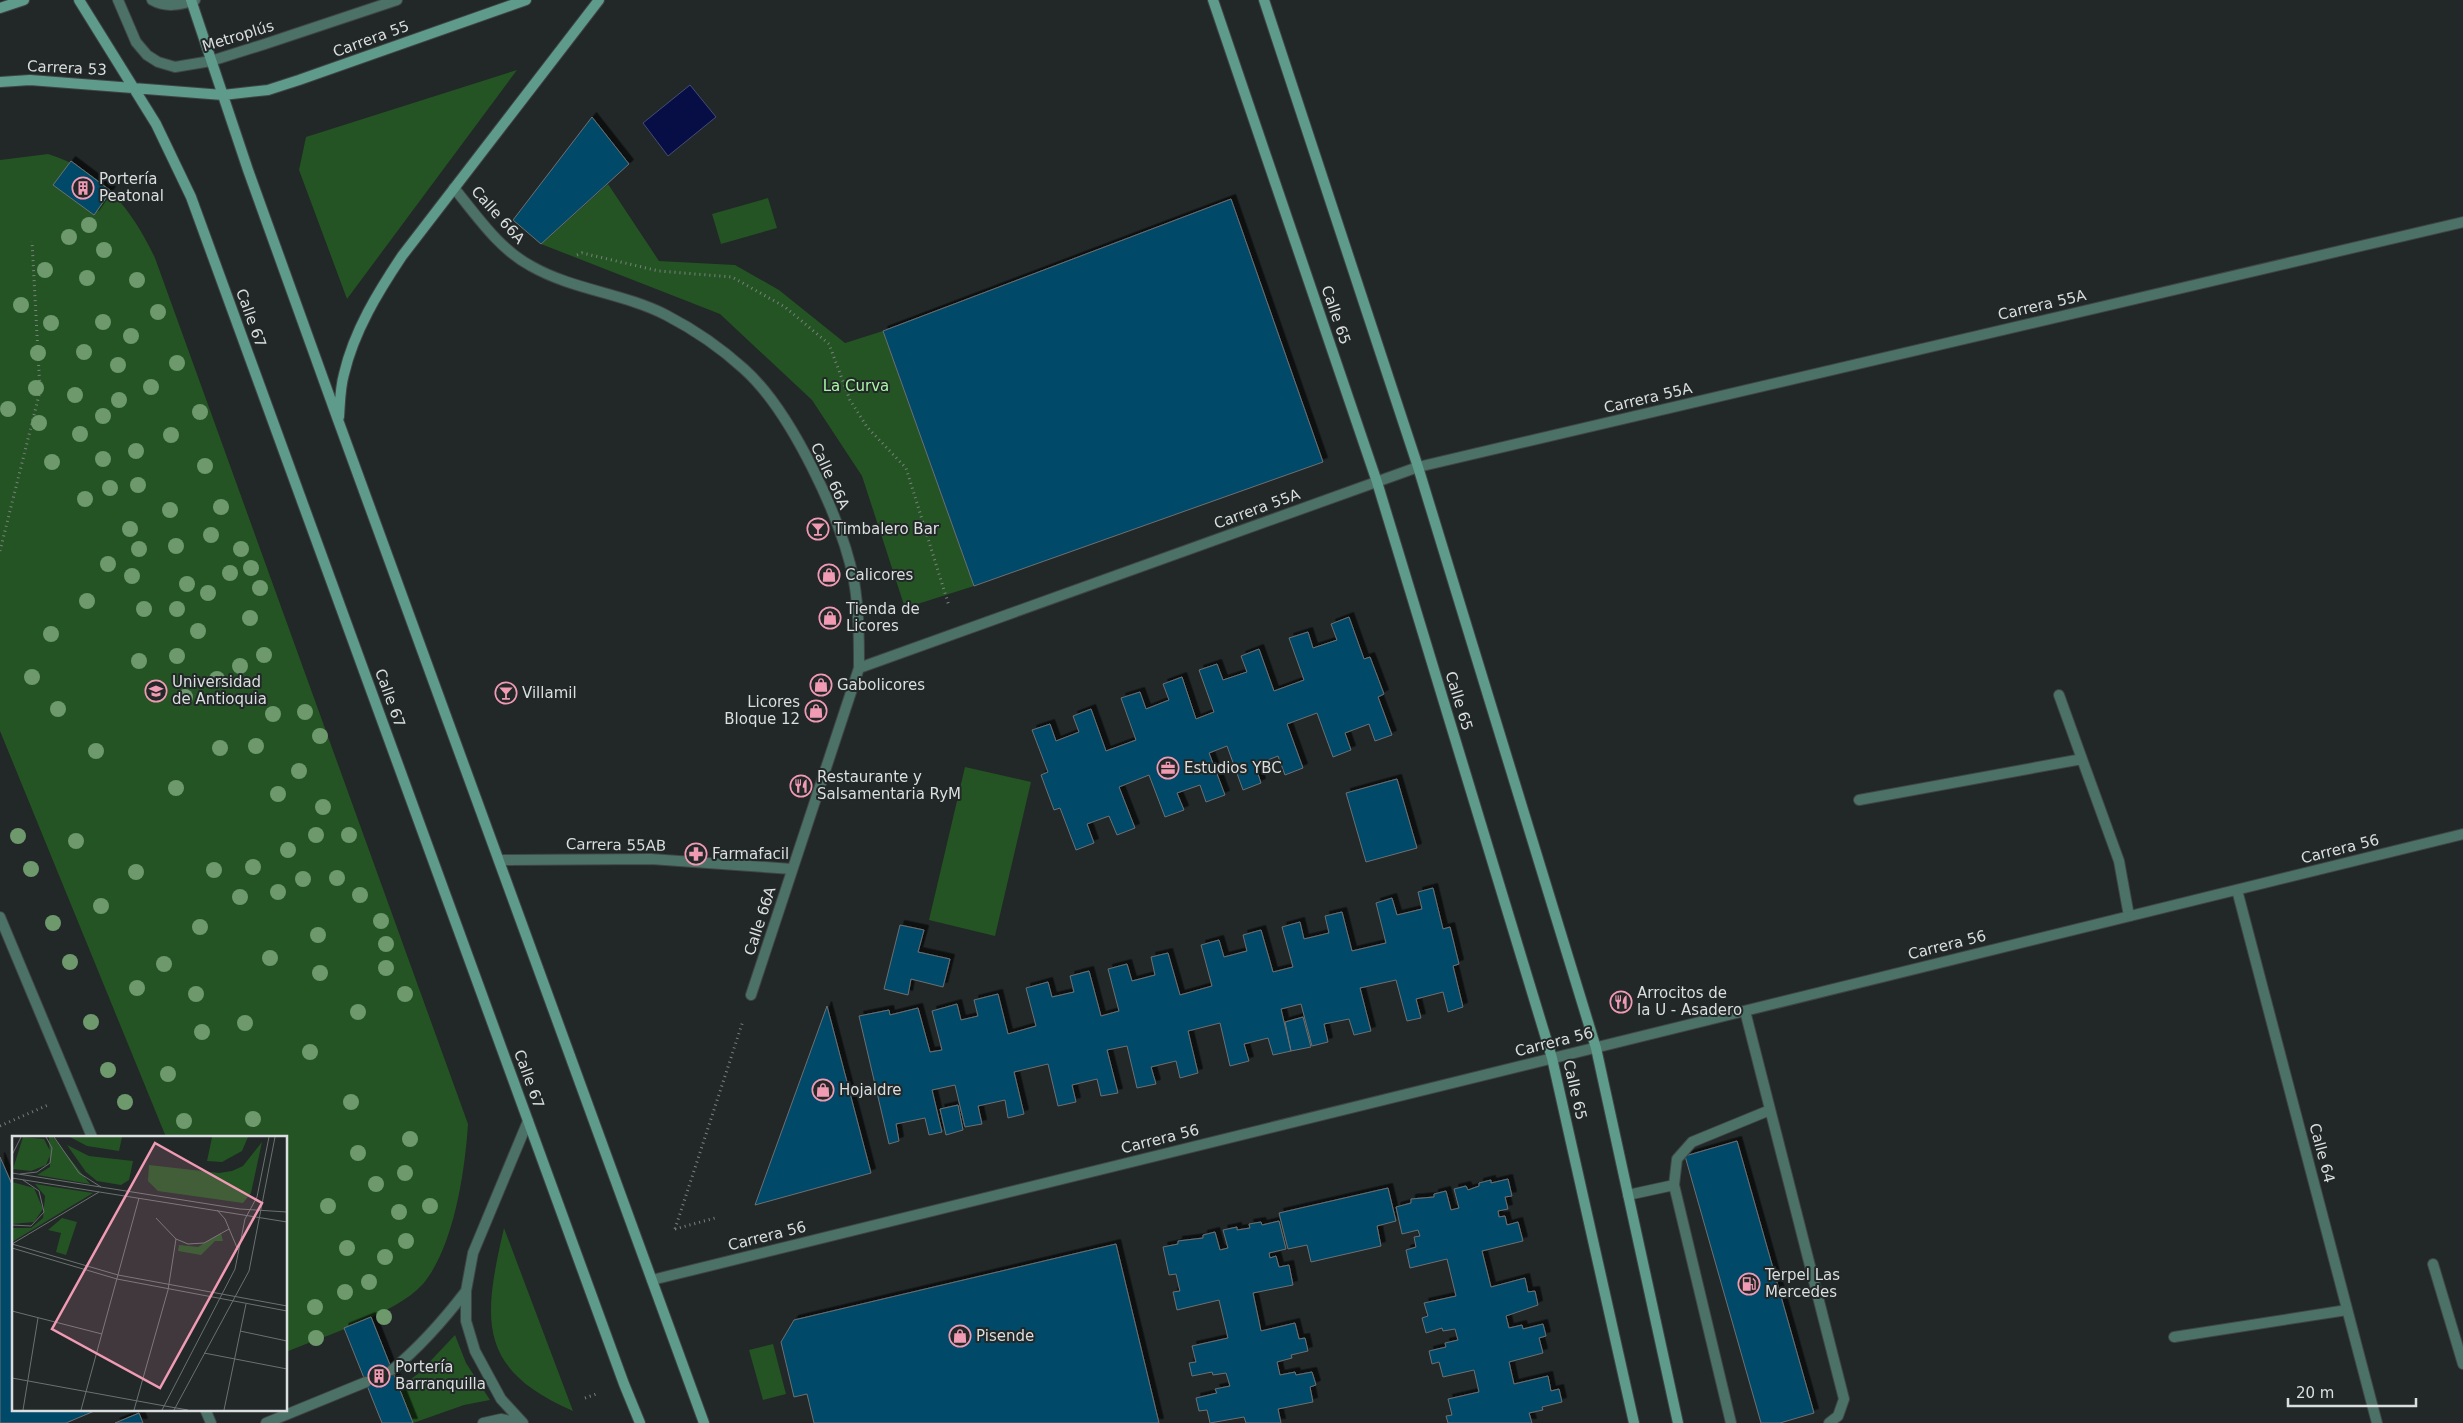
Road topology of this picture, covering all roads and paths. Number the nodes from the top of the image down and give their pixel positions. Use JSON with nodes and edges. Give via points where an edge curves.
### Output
{"nodes":[{"id":1,"x":24,"y":0,"type":"edge"},
{"id":2,"x":79,"y":0,"type":"edge"},
{"id":3,"x":118,"y":0,"type":"edge"},
{"id":4,"x":152,"y":0,"type":"edge"},
{"id":5,"x":193,"y":0,"type":"edge"},
{"id":6,"x":397,"y":0,"type":"edge"},
{"id":7,"x":526,"y":0,"type":"edge"},
{"id":8,"x":600,"y":0,"type":"edge"},
{"id":9,"x":1213,"y":0,"type":"edge"},
{"id":10,"x":1264,"y":0,"type":"edge"},
{"id":11,"x":0,"y":8,"type":"edge"},
{"id":12,"x":211,"y":61,"type":"junction"},
{"id":13,"x":0,"y":82,"type":"edge"},
{"id":14,"x":133,"y":88,"type":"junction"},
{"id":15,"x":224,"y":95,"type":"junction"},
{"id":16,"x":454,"y":188,"type":"junction"},
{"id":17,"x":2463,"y":222,"type":"edge"},
{"id":18,"x":32,"y":241,"type":"dead end"},
{"id":19,"x":338,"y":420,"type":"junction"},
{"id":20,"x":1418,"y":467,"type":"junction"},
{"id":21,"x":1376,"y":482,"type":"junction"},
{"id":22,"x":0,"y":550,"type":"edge"},
{"id":23,"x":859,"y":668,"type":"junction"},
{"id":24,"x":2059,"y":695,"type":"dead end"},
{"id":25,"x":2082,"y":759,"type":"junction"},
{"id":26,"x":1859,"y":800,"type":"dead end"},
{"id":27,"x":2463,"y":834,"type":"edge"},
{"id":28,"x":499,"y":860,"type":"junction"},
{"id":29,"x":792,"y":869,"type":"junction"},
{"id":30,"x":2237,"y":890,"type":"junction"},
{"id":31,"x":2129,"y":916,"type":"junction"},
{"id":32,"x":0,"y":917,"type":"edge"},
{"id":33,"x":752,"y":995,"type":"joint"},
{"id":34,"x":1745,"y":1011,"type":"junction"},
{"id":35,"x":1596,"y":1048,"type":"junction"},
{"id":36,"x":1552,"y":1058,"type":"junction"},
{"id":37,"x":74,"y":1094,"type":"junction"},
{"id":38,"x":1770,"y":1110,"type":"junction"},
{"id":39,"x":528,"y":1121,"type":"junction"},
{"id":40,"x":0,"y":1126,"type":"edge"},
{"id":41,"x":92,"y":1136,"type":"edge"},
{"id":42,"x":1674,"y":1184,"type":"junction"},
{"id":43,"x":1628,"y":1195,"type":"junction"},
{"id":44,"x":714,"y":1218,"type":"dead end"},
{"id":45,"x":2433,"y":1264,"type":"dead end"},
{"id":46,"x":652,"y":1280,"type":"junction"},
{"id":47,"x":466,"y":1291,"type":"junction"},
{"id":48,"x":2347,"y":1310,"type":"junction"},
{"id":49,"x":2174,"y":1337,"type":"dead end"},
{"id":50,"x":2463,"y":1364,"type":"edge"},
{"id":51,"x":392,"y":1370,"type":"dead end"},
{"id":52,"x":366,"y":1382,"type":"dead end"},
{"id":53,"x":205,"y":1410,"type":"edge"},
{"id":54,"x":211,"y":1423,"type":"edge"},
{"id":55,"x":266,"y":1423,"type":"edge"},
{"id":56,"x":483,"y":1423,"type":"edge"},
{"id":57,"x":522,"y":1423,"type":"edge"},
{"id":58,"x":640,"y":1423,"type":"edge"},
{"id":59,"x":704,"y":1423,"type":"edge"},
{"id":60,"x":1634,"y":1423,"type":"edge"},
{"id":61,"x":1678,"y":1423,"type":"edge"},
{"id":62,"x":1731,"y":1423,"type":"edge"},
{"id":63,"x":1829,"y":1423,"type":"edge"},
{"id":64,"x":2377,"y":1423,"type":"edge"}],
"edges":[{"from":1,"to":11,"type":"main road"},
{"from":2,"to":14,"type":"main road","name":"Calle 67"},
{"from":3,"to":12,"type":"street","name":"Metroplús","via":[[136,42],[148,56],[175,67]]},
{"from":4,"to":5,"type":"street","via":[[169,6]]},
{"from":5,"to":12,"type":"main road"},
{"from":6,"to":12,"type":"street","name":"Metroplús"},
{"from":7,"to":15,"type":"main road","name":"Carrera 55","via":[[268,90]]},
{"from":8,"to":16,"type":"main road"},
{"from":9,"to":21,"type":"main road","name":"Calle 65"},
{"from":10,"to":20,"type":"main road","name":"Calle 65"},
{"from":12,"to":15,"type":"main road"},
{"from":13,"to":14,"type":"main road","name":"Carrera 53","via":[[30,80]]},
{"from":14,"to":15,"type":"main road","name":"Carrera 55"},
{"from":14,"to":39,"type":"main road","name":"Calle 67","via":[[167,144],[191,197]]},
{"from":15,"to":19,"type":"main road"},
{"from":16,"to":19,"type":"main road","via":[[402,256],[367,314],[352,345],[343,375]]},
{"from":16,"to":23,"type":"street","name":"Calle 66A","via":[[486,228],[530,266],[552,277],[665,315],[701,336],[745,369],[781,413],[816,476],[836,523],[854,580]]},
{"from":17,"to":20,"type":"street","name":"Carrera 55A"},
{"from":18,"to":22,"type":"path","via":[[40,391]]},
{"from":19,"to":28,"type":"main road"},
{"from":20,"to":21,"type":"street","name":"Carrera 55A"},
{"from":20,"to":35,"type":"main road","name":"Calle 65"},
{"from":21,"to":23,"type":"street","name":"Carrera 55A"},
{"from":21,"to":36,"type":"main road","name":"Calle 65"},
{"from":23,"to":29,"type":"street","name":"Calle 66A"},
{"from":24,"to":25,"type":"street"},
{"from":25,"to":26,"type":"street"},
{"from":25,"to":31,"type":"street","via":[[2119,861]]},
{"from":27,"to":30,"type":"street","name":"Carrera 56"},
{"from":28,"to":29,"type":"street","name":"Carrera 55AB","via":[[651,859]]},
{"from":28,"to":46,"type":"main road"},
{"from":29,"to":33,"type":"street","name":"Calle 66A"},
{"from":30,"to":31,"type":"street","name":"Carrera 56"},
{"from":30,"to":48,"type":"street","name":"Calle 64"},
{"from":31,"to":34,"type":"street","name":"Carrera 56"},
{"from":32,"to":37,"type":"street"},
{"from":33,"to":44,"type":"path","via":[[674,1229]]},
{"from":34,"to":35,"type":"street","name":"Carrera 56"},
{"from":34,"to":38,"type":"street"},
{"from":35,"to":36,"type":"street","name":"Carrera 56"},
{"from":35,"to":43,"type":"main road","name":"Calle 65"},
{"from":36,"to":46,"type":"street","name":"Carrera 56"},
{"from":36,"to":60,"type":"main road","name":"Calle 65"},
{"from":37,"to":40,"type":"path"},
{"from":37,"to":41,"type":"street"},
{"from":38,"to":42,"type":"street","via":[[1692,1142],[1678,1159]]},
{"from":38,"to":63,"type":"street","via":[[1844,1399],[1838,1416]]},
{"from":39,"to":47,"type":"street","via":[[474,1253]]},
{"from":39,"to":58,"type":"main road","name":"Calle 67"},
{"from":42,"to":43,"type":"street"},
{"from":42,"to":62,"type":"street"},
{"from":43,"to":61,"type":"main road","name":"Calle 65"},
{"from":45,"to":50,"type":"street"},
{"from":46,"to":59,"type":"main road"},
{"from":47,"to":51,"type":"street","via":[[418,1348]]},
{"from":47,"to":57,"type":"street","via":[[466,1321],[476,1351],[501,1399]]},
{"from":48,"to":49,"type":"street"},
{"from":48,"to":64,"type":"street","name":"Calle 64"},
{"from":52,"to":55,"type":"street"},
{"from":53,"to":54,"type":"street"},
{"from":56,"to":57,"type":"street","via":[[500,1420]]}]}
